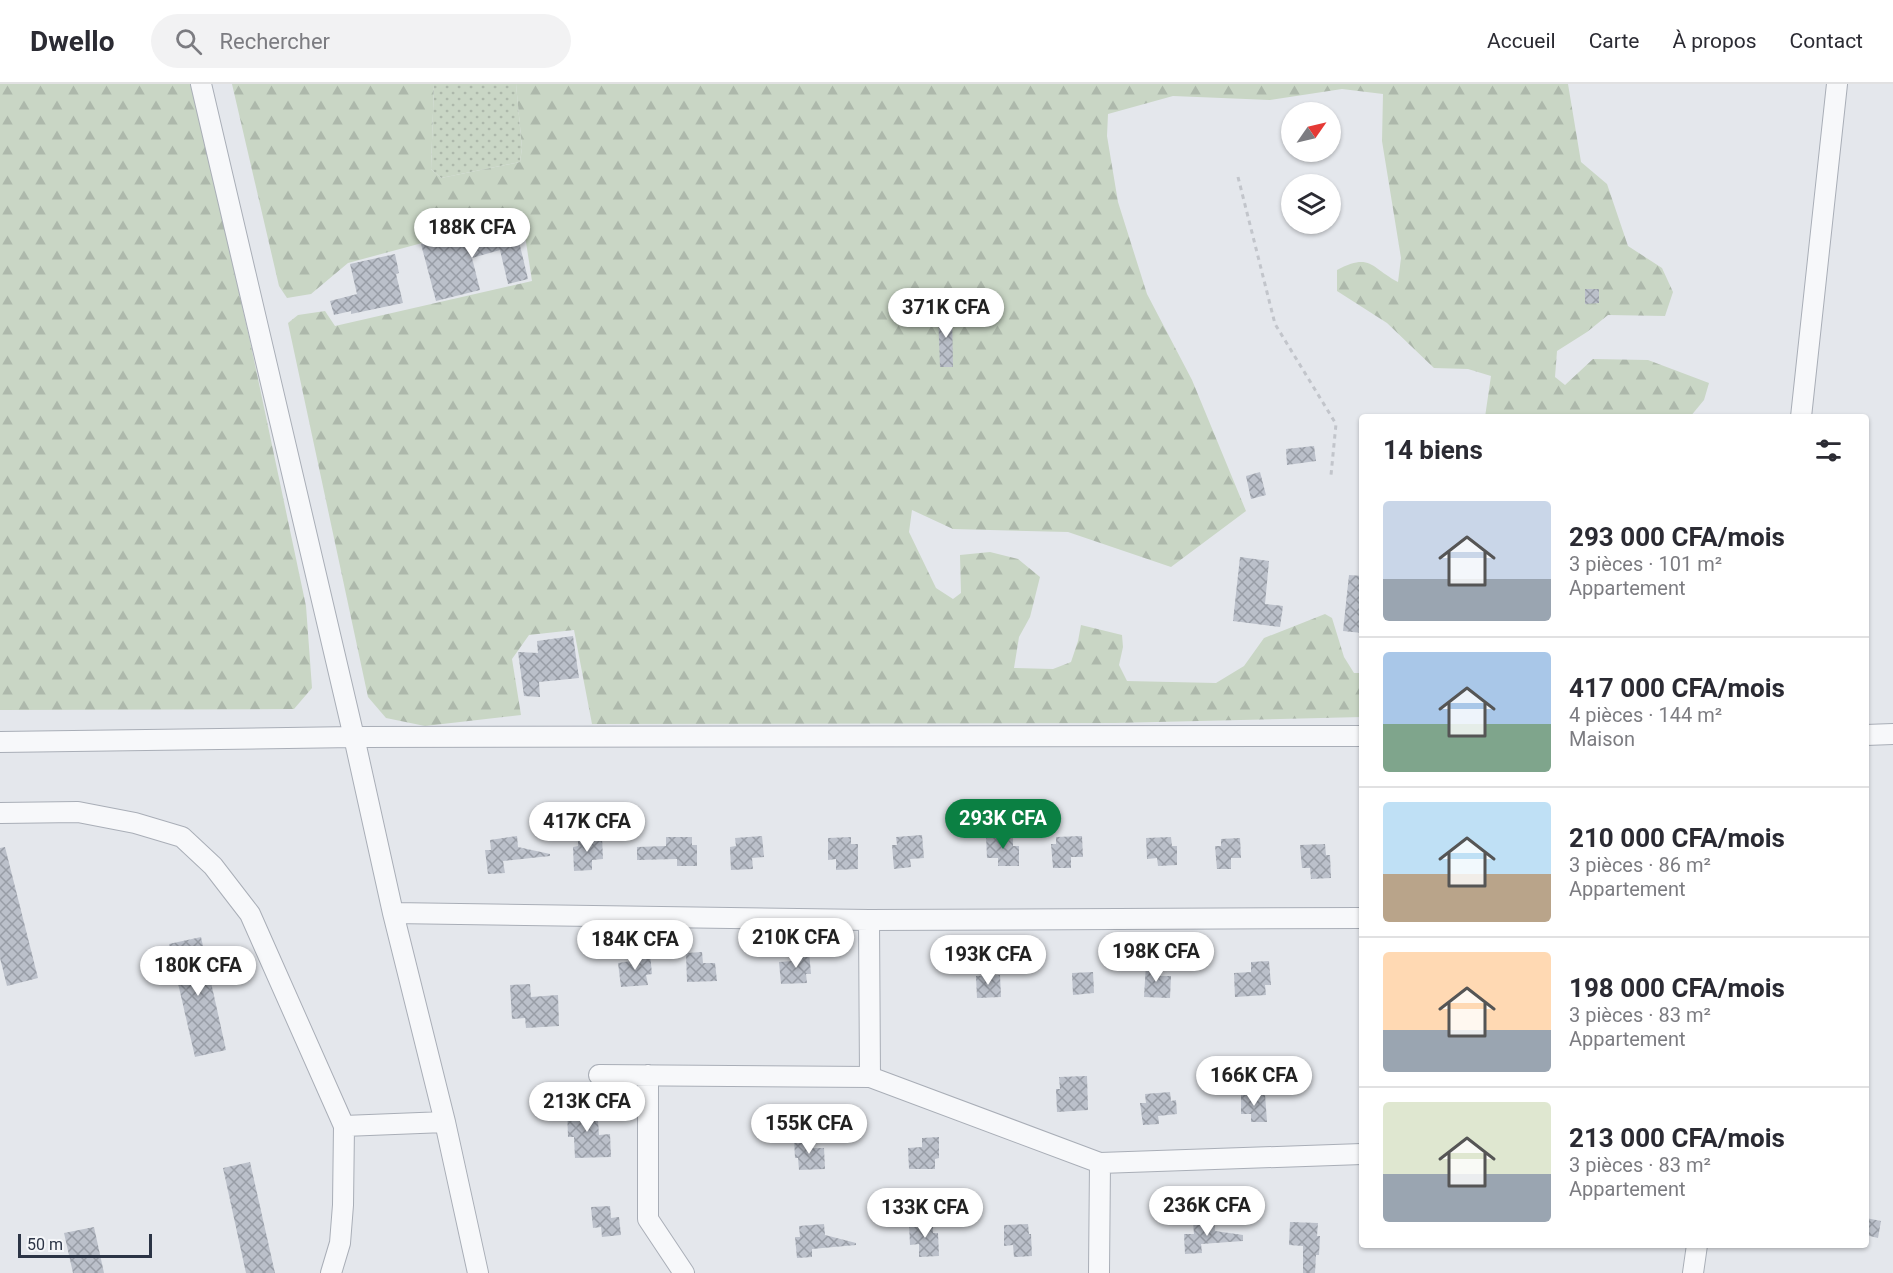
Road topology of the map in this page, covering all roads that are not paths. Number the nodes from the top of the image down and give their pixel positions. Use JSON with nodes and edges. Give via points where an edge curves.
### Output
{"nodes":[{"id":1,"x":201,"y":84,"type":"edge"},
{"id":2,"x":1837,"y":84,"type":"edge"},
{"id":3,"x":1801,"y":414,"type":"edge"},
{"id":4,"x":1893,"y":734,"type":"edge"},
{"id":5,"x":1869,"y":735,"type":"edge"},
{"id":6,"x":1359,"y":736,"type":"edge"},
{"id":7,"x":354,"y":737,"type":"junction"},
{"id":8,"x":0,"y":742,"type":"edge"},
{"id":9,"x":0,"y":813,"type":"edge"},
{"id":10,"x":393,"y":913,"type":"junction"},
{"id":11,"x":1359,"y":918,"type":"edge"},
{"id":12,"x":869,"y":920,"type":"junction"},
{"id":13,"x":599,"y":1075,"type":"dead end"},
{"id":14,"x":648,"y":1075,"type":"junction"},
{"id":15,"x":870,"y":1077,"type":"junction"},
{"id":16,"x":445,"y":1122,"type":"junction"},
{"id":17,"x":344,"y":1126,"type":"junction"},
{"id":18,"x":1359,"y":1154,"type":"edge"},
{"id":19,"x":1100,"y":1163,"type":"junction"},
{"id":20,"x":1696,"y":1248,"type":"edge"},
{"id":21,"x":331,"y":1273,"type":"edge"},
{"id":22,"x":478,"y":1273,"type":"edge"},
{"id":23,"x":684,"y":1273,"type":"edge"},
{"id":24,"x":1099,"y":1273,"type":"edge"},
{"id":25,"x":1693,"y":1273,"type":"edge"}],
"edges":[{"from":1,"to":7,"type":"street"},
{"from":2,"to":3,"type":"street"},
{"from":4,"to":5,"type":"street"},
{"from":6,"to":7,"type":"street"},
{"from":7,"to":8,"type":"street"},
{"from":7,"to":10,"type":"street"},
{"from":9,"to":17,"type":"street","via":[[78,812],[182,837],[213,866],[250,914]]},
{"from":10,"to":12,"type":"street"},
{"from":10,"to":16,"type":"street"},
{"from":11,"to":12,"type":"street"},
{"from":12,"to":15,"type":"street"},
{"from":13,"to":14,"type":"street"},
{"from":14,"to":15,"type":"street"},
{"from":14,"to":23,"type":"street","via":[[648,1219]]},
{"from":15,"to":19,"type":"street"},
{"from":16,"to":17,"type":"street"},
{"from":16,"to":22,"type":"street"},
{"from":17,"to":21,"type":"street","via":[[344,1204],[340,1243]]},
{"from":18,"to":19,"type":"street"},
{"from":19,"to":24,"type":"street"},
{"from":20,"to":25,"type":"street"}]}
